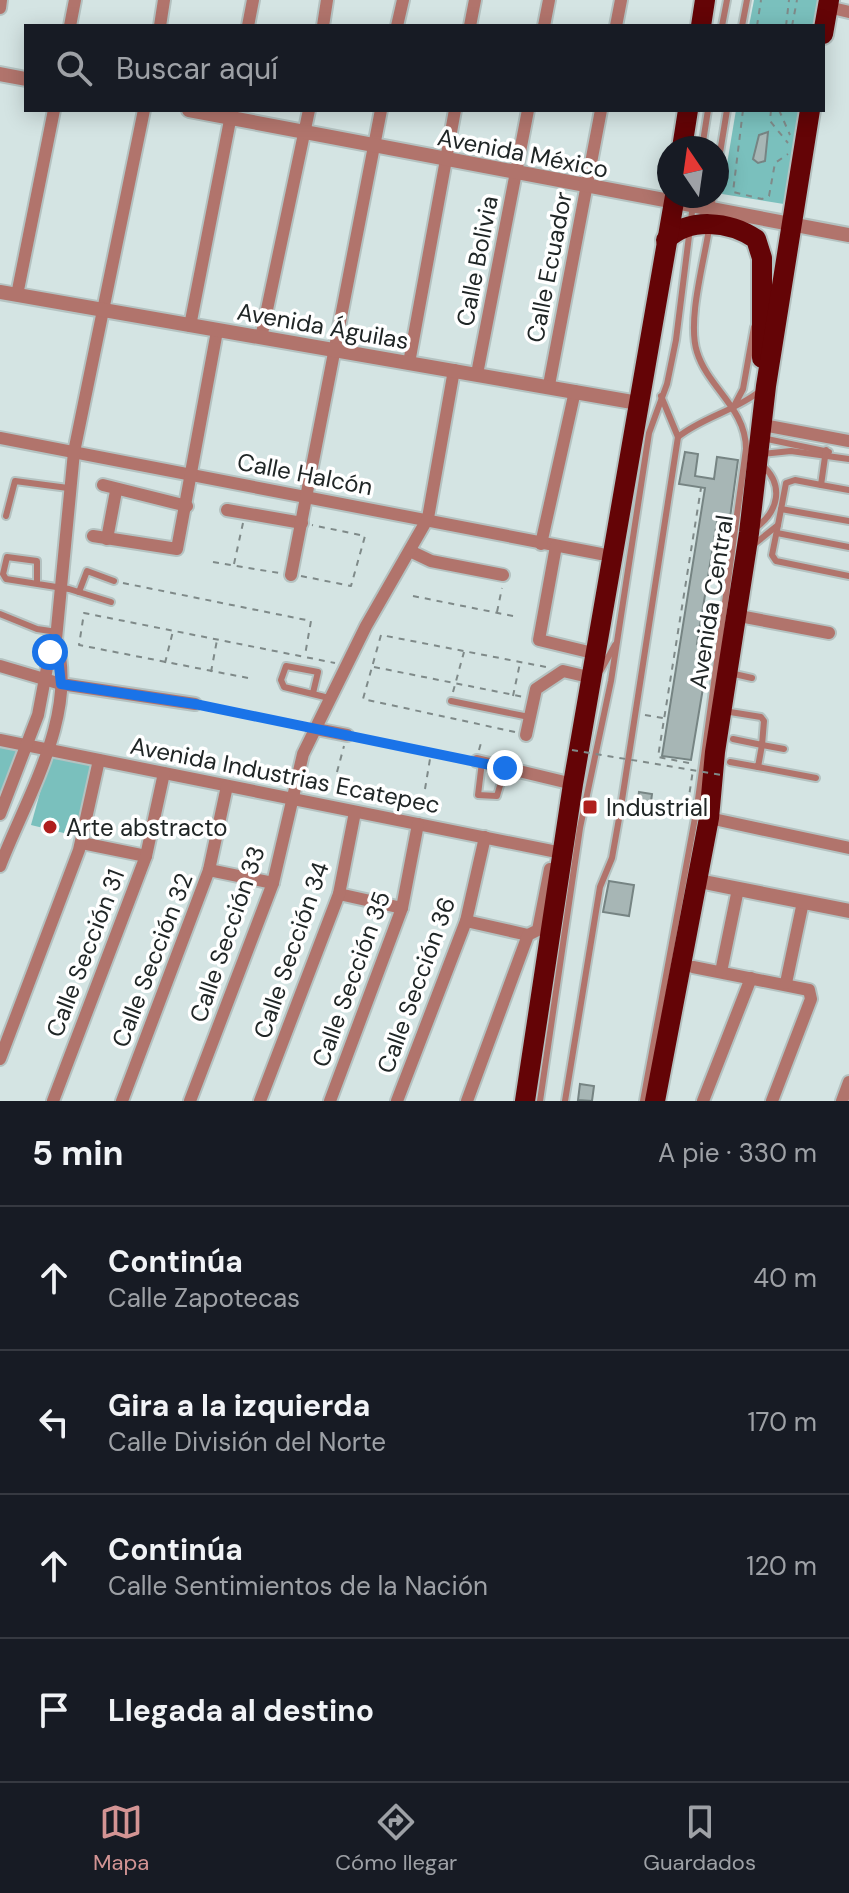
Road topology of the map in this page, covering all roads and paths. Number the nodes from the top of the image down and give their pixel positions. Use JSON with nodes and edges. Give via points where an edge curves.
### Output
{"nodes":[{"id":1,"x":1,"y":0,"type":"edge"},
{"id":2,"x":75,"y":0,"type":"edge"},
{"id":3,"x":164,"y":0,"type":"edge"},
{"id":4,"x":253,"y":0,"type":"edge"},
{"id":5,"x":327,"y":0,"type":"edge"},
{"id":6,"x":403,"y":0,"type":"edge"},
{"id":7,"x":475,"y":0,"type":"edge"},
{"id":8,"x":549,"y":0,"type":"edge"},
{"id":9,"x":621,"y":0,"type":"edge"},
{"id":10,"x":705,"y":0,"type":"edge"},
{"id":11,"x":727,"y":0,"type":"edge"},
{"id":12,"x":747,"y":0,"type":"edge"},
{"id":13,"x":761,"y":0,"type":"edge"},
{"id":14,"x":789,"y":0,"type":"edge"},
{"id":15,"x":797,"y":0,"type":"edge"},
{"id":16,"x":828,"y":4,"type":"edge"},
{"id":17,"x":0,"y":8,"type":"edge"},
{"id":18,"x":849,"y":12,"type":"edge"},
{"id":19,"x":70,"y":24,"type":"edge"},
{"id":20,"x":160,"y":24,"type":"edge"},
{"id":21,"x":248,"y":24,"type":"edge"},
{"id":22,"x":323,"y":24,"type":"edge"},
{"id":23,"x":397,"y":24,"type":"edge"},
{"id":24,"x":470,"y":24,"type":"edge"},
{"id":25,"x":544,"y":24,"type":"edge"},
{"id":26,"x":616,"y":24,"type":"edge"},
{"id":27,"x":701,"y":24,"type":"edge"},
{"id":28,"x":722,"y":24,"type":"edge"},
{"id":29,"x":742,"y":24,"type":"edge"},
{"id":30,"x":757,"y":24,"type":"edge"},
{"id":31,"x":786,"y":24,"type":"edge"},
{"id":32,"x":792,"y":24,"type":"edge"},
{"id":33,"x":825,"y":24,"type":"edge"},
{"id":34,"x":0,"y":74,"type":"edge"},
{"id":35,"x":24,"y":79,"type":"edge"},
{"id":36,"x":54,"y":112,"type":"edge"},
{"id":37,"x":144,"y":112,"type":"edge"},
{"id":38,"x":210,"y":112,"type":"edge"},
{"id":39,"x":309,"y":112,"type":"edge"},
{"id":40,"x":381,"y":112,"type":"edge"},
{"id":41,"x":455,"y":112,"type":"edge"},
{"id":42,"x":528,"y":112,"type":"edge"},
{"id":43,"x":601,"y":112,"type":"edge"},
{"id":44,"x":688,"y":112,"type":"edge"},
{"id":45,"x":708,"y":112,"type":"edge"},
{"id":46,"x":727,"y":112,"type":"edge"},
{"id":47,"x":743,"y":112,"type":"edge"},
{"id":48,"x":771,"y":112,"type":"edge"},
{"id":49,"x":780,"y":112,"type":"edge"},
{"id":50,"x":810,"y":112,"type":"edge"},
{"id":51,"x":231,"y":114,"type":"edge"},
{"id":52,"x":304,"y":134,"type":"junction"},
{"id":53,"x":684,"y":136,"type":"edge"},
{"id":54,"x":704,"y":136,"type":"edge"},
{"id":55,"x":723,"y":136,"type":"edge"},
{"id":56,"x":789,"y":144,"type":"junction"},
{"id":57,"x":373,"y":147,"type":"junction"},
{"id":58,"x":788,"y":154,"type":"junction"},
{"id":59,"x":445,"y":161,"type":"junction"},
{"id":60,"x":786,"y":168,"type":"dead end"},
{"id":61,"x":516,"y":174,"type":"junction"},
{"id":62,"x":587,"y":188,"type":"junction"},
{"id":63,"x":657,"y":200,"type":"edge"},
{"id":64,"x":693,"y":208,"type":"edge"},
{"id":65,"x":694,"y":208,"type":"edge"},
{"id":66,"x":694,"y":208,"type":"edge"},
{"id":67,"x":696,"y":208,"type":"edge"},
{"id":68,"x":699,"y":208,"type":"edge"},
{"id":69,"x":791,"y":226,"type":"junction"},
{"id":70,"x":849,"y":235,"type":"edge"},
{"id":71,"x":0,"y":292,"type":"edge"},
{"id":72,"x":17,"y":295,"type":"junction"},
{"id":73,"x":103,"y":310,"type":"junction"},
{"id":74,"x":761,"y":310,"type":"junction"},
{"id":75,"x":190,"y":326,"type":"junction"},
{"id":76,"x":217,"y":331,"type":"junction"},
{"id":77,"x":261,"y":338,"type":"junction"},
{"id":78,"x":337,"y":352,"type":"junction"},
{"id":79,"x":409,"y":363,"type":"junction"},
{"id":80,"x":454,"y":370,"type":"junction"},
{"id":81,"x":477,"y":374,"type":"junction"},
{"id":82,"x":549,"y":385,"type":"junction"},
{"id":83,"x":766,"y":386,"type":"junction"},
{"id":84,"x":575,"y":391,"type":"junction"},
{"id":85,"x":661,"y":396,"type":"junction"},
{"id":86,"x":638,"y":403,"type":"junction"},
{"id":87,"x":733,"y":408,"type":"junction"},
{"id":88,"x":678,"y":437,"type":"junction"},
{"id":89,"x":0,"y":438,"type":"edge"},
{"id":90,"x":849,"y":441,"type":"edge"},
{"id":91,"x":761,"y":444,"type":"junction"},
{"id":92,"x":74,"y":452,"type":"junction"},
{"id":93,"x":826,"y":453,"type":"junction"},
{"id":94,"x":849,"y":459,"type":"edge"},
{"id":95,"x":192,"y":475,"type":"junction"},
{"id":96,"x":103,"y":485,"type":"dead end"},
{"id":97,"x":821,"y":485,"type":"junction"},
{"id":98,"x":68,"y":488,"type":"junction"},
{"id":99,"x":701,"y":488,"type":"dead end"},
{"id":100,"x":849,"y":490,"type":"edge"},
{"id":101,"x":116,"y":491,"type":"junction"},
{"id":102,"x":309,"y":496,"type":"junction"},
{"id":103,"x":187,"y":506,"type":"junction"},
{"id":104,"x":781,"y":509,"type":"junction"},
{"id":105,"x":227,"y":510,"type":"dead end"},
{"id":106,"x":245,"y":514,"type":"junction"},
{"id":107,"x":6,"y":516,"type":"dead end"},
{"id":108,"x":849,"y":521,"type":"edge"},
{"id":109,"x":427,"y":522,"type":"junction"},
{"id":110,"x":302,"y":523,"type":"junction"},
{"id":111,"x":777,"y":529,"type":"junction"},
{"id":112,"x":747,"y":542,"type":"junction"},
{"id":113,"x":541,"y":544,"type":"junction"},
{"id":114,"x":556,"y":546,"type":"junction"},
{"id":115,"x":849,"y":547,"type":"edge"},
{"id":116,"x":410,"y":551,"type":"junction"},
{"id":117,"x":601,"y":554,"type":"dead end"},
{"id":118,"x":234,"y":565,"type":"dead end"},
{"id":119,"x":291,"y":575,"type":"dead end"},
{"id":120,"x":503,"y":575,"type":"joint"},
{"id":121,"x":849,"y":576,"type":"edge"},
{"id":122,"x":114,"y":581,"type":"joint"},
{"id":123,"x":37,"y":584,"type":"junction"},
{"id":124,"x":351,"y":586,"type":"dead end"},
{"id":125,"x":60,"y":588,"type":"junction"},
{"id":126,"x":79,"y":592,"type":"junction"},
{"id":127,"x":413,"y":596,"type":"dead end"},
{"id":128,"x":111,"y":602,"type":"dead end"},
{"id":129,"x":497,"y":612,"type":"junction"},
{"id":130,"x":0,"y":614,"type":"edge"},
{"id":131,"x":734,"y":615,"type":"junction"},
{"id":132,"x":518,"y":617,"type":"dead end"},
{"id":133,"x":173,"y":630,"type":"junction"},
{"id":134,"x":829,"y":633,"type":"dead end"},
{"id":135,"x":56,"y":636,"type":"junction"},
{"id":136,"x":218,"y":639,"type":"junction"},
{"id":137,"x":617,"y":642,"type":"junction"},
{"id":138,"x":464,"y":651,"type":"junction"},
{"id":139,"x":597,"y":654,"type":"junction"},
{"id":140,"x":305,"y":657,"type":"junction"},
{"id":141,"x":520,"y":662,"type":"junction"},
{"id":142,"x":165,"y":663,"type":"junction"},
{"id":143,"x":336,"y":664,"type":"dead end"},
{"id":144,"x":0,"y":666,"type":"edge"},
{"id":145,"x":372,"y":667,"type":"junction"},
{"id":146,"x":563,"y":671,"type":"junction"},
{"id":147,"x":211,"y":672,"type":"junction"},
{"id":148,"x":726,"y":673,"type":"junction"},
{"id":149,"x":46,"y":677,"type":"junction"},
{"id":150,"x":248,"y":678,"type":"dead end"},
{"id":151,"x":752,"y":678,"type":"dead end"},
{"id":152,"x":592,"y":682,"type":"junction"},
{"id":153,"x":456,"y":683,"type":"junction"},
{"id":154,"x":61,"y":684,"type":"junction"},
{"id":155,"x":313,"y":693,"type":"junction"},
{"id":156,"x":513,"y":696,"type":"junction"},
{"id":157,"x":533,"y":698,"type":"junction"},
{"id":158,"x":332,"y":699,"type":"junction"},
{"id":159,"x":451,"y":701,"type":"junction"},
{"id":160,"x":195,"y":704,"type":"joint"},
{"id":161,"x":721,"y":711,"type":"junction"},
{"id":162,"x":636,"y":714,"type":"junction"},
{"id":163,"x":529,"y":717,"type":"junction"},
{"id":164,"x":447,"y":718,"type":"junction"},
{"id":165,"x":664,"y":718,"type":"junction"},
{"id":166,"x":316,"y":729,"type":"junction"},
{"id":167,"x":347,"y":735,"type":"junction"},
{"id":168,"x":526,"y":735,"type":"joint"},
{"id":169,"x":733,"y":739,"type":"dead end"},
{"id":170,"x":0,"y":740,"type":"edge"},
{"id":171,"x":27,"y":745,"type":"junction"},
{"id":172,"x":762,"y":745,"type":"junction"},
{"id":173,"x":46,"y":749,"type":"junction"},
{"id":174,"x":784,"y":749,"type":"dead end"},
{"id":175,"x":572,"y":750,"type":"dead end"},
{"id":176,"x":431,"y":752,"type":"junction"},
{"id":177,"x":661,"y":758,"type":"junction"},
{"id":178,"x":99,"y":760,"type":"junction"},
{"id":179,"x":479,"y":761,"type":"junction"},
{"id":180,"x":730,"y":762,"type":"dead end"},
{"id":181,"x":689,"y":763,"type":"dead end"},
{"id":182,"x":660,"y":765,"type":"junction"},
{"id":183,"x":758,"y":767,"type":"junction"},
{"id":184,"x":505,"y":768,"type":"junction"},
{"id":185,"x":337,"y":772,"type":"dead end"},
{"id":186,"x":164,"y":773,"type":"junction"},
{"id":187,"x":722,"y":775,"type":"dead end"},
{"id":188,"x":816,"y":778,"type":"dead end"},
{"id":189,"x":573,"y":784,"type":"junction"},
{"id":190,"x":227,"y":786,"type":"junction"},
{"id":191,"x":425,"y":789,"type":"dead end"},
{"id":192,"x":291,"y":799,"type":"junction"},
{"id":193,"x":355,"y":812,"type":"junction"},
{"id":194,"x":0,"y":814,"type":"edge"},
{"id":195,"x":709,"y":818,"type":"junction"},
{"id":196,"x":418,"y":824,"type":"junction"},
{"id":197,"x":7,"y":829,"type":"edge"},
{"id":198,"x":485,"y":837,"type":"junction"},
{"id":199,"x":82,"y":843,"type":"junction"},
{"id":200,"x":849,"y":848,"type":"edge"},
{"id":201,"x":146,"y":856,"type":"junction"},
{"id":202,"x":556,"y":861,"type":"junction"},
{"id":203,"x":0,"y":866,"type":"edge"},
{"id":204,"x":209,"y":870,"type":"junction"},
{"id":205,"x":699,"y":881,"type":"junction"},
{"id":206,"x":273,"y":883,"type":"junction"},
{"id":207,"x":738,"y":889,"type":"junction"},
{"id":208,"x":339,"y":894,"type":"junction"},
{"id":209,"x":803,"y":902,"type":"junction"},
{"id":210,"x":402,"y":908,"type":"junction"},
{"id":211,"x":849,"y":911,"type":"edge"},
{"id":212,"x":466,"y":921,"type":"junction"},
{"id":213,"x":528,"y":935,"type":"junction"},
{"id":214,"x":693,"y":967,"type":"dead end"},
{"id":215,"x":721,"y":972,"type":"junction"},
{"id":216,"x":751,"y":978,"type":"junction"},
{"id":217,"x":786,"y":983,"type":"junction"},
{"id":218,"x":0,"y":1059,"type":"edge"},
{"id":219,"x":849,"y":1082,"type":"edge"},
{"id":220,"x":53,"y":1101,"type":"edge"},
{"id":221,"x":122,"y":1101,"type":"edge"},
{"id":222,"x":190,"y":1101,"type":"edge"},
{"id":223,"x":260,"y":1101,"type":"edge"},
{"id":224,"x":330,"y":1101,"type":"edge"},
{"id":225,"x":397,"y":1101,"type":"edge"},
{"id":226,"x":467,"y":1101,"type":"edge"},
{"id":227,"x":525,"y":1101,"type":"edge"},
{"id":228,"x":540,"y":1101,"type":"edge"},
{"id":229,"x":565,"y":1101,"type":"edge"},
{"id":230,"x":643,"y":1101,"type":"edge"},
{"id":231,"x":655,"y":1101,"type":"edge"},
{"id":232,"x":703,"y":1101,"type":"edge"},
{"id":233,"x":772,"y":1101,"type":"edge"},
{"id":234,"x":842,"y":1101,"type":"edge"}],
"edges":[{"from":1,"to":17,"type":"street"},
{"from":2,"to":19,"type":"street"},
{"from":3,"to":20,"type":"street"},
{"from":4,"to":21,"type":"street"},
{"from":5,"to":22,"type":"street"},
{"from":6,"to":23,"type":"street"},
{"from":7,"to":24,"type":"street"},
{"from":8,"to":25,"type":"street"},
{"from":9,"to":26,"type":"street"},
{"from":10,"to":27,"type":"highway"},
{"from":11,"to":28,"type":"lane"},
{"from":12,"to":29,"type":"lane"},
{"from":13,"to":30,"type":"path"},
{"from":14,"to":31,"type":"path"},
{"from":15,"to":32,"type":"path"},
{"from":16,"to":18,"type":"street"},
{"from":16,"to":33,"type":"highway"},
{"from":34,"to":35,"type":"street"},
{"from":36,"to":72,"type":"street"},
{"from":37,"to":73,"type":"street"},
{"from":38,"to":51,"type":"street","name":"Avenida México"},
{"from":39,"to":52,"type":"street"},
{"from":40,"to":57,"type":"street"},
{"from":41,"to":59,"type":"street"},
{"from":42,"to":61,"type":"street","name":"Calle Bolivia"},
{"from":43,"to":62,"type":"street","name":"Calle Ecuador"},
{"from":44,"to":53,"type":"highway"},
{"from":45,"to":54,"type":"lane"},
{"from":46,"to":55,"type":"lane"},
{"from":47,"to":58,"type":"path","via":[[733,192],[769,196],[775,163]]},
{"from":48,"to":56,"type":"path","via":[[770,121]]},
{"from":49,"to":56,"type":"path"},
{"from":50,"to":69,"type":"highway","name":"Avenida Central"},
{"from":51,"to":52,"type":"street","name":"Avenida México"},
{"from":51,"to":75,"type":"street"},
{"from":52,"to":57,"type":"street","name":"Avenida México"},
{"from":52,"to":77,"type":"street"},
{"from":56,"to":58,"type":"path"},
{"from":57,"to":59,"type":"street","name":"Avenida México"},
{"from":57,"to":78,"type":"street"},
{"from":58,"to":60,"type":"path"},
{"from":59,"to":61,"type":"street","name":"Avenida México"},
{"from":59,"to":79,"type":"street"},
{"from":61,"to":62,"type":"street","name":"Avenida México"},
{"from":61,"to":81,"type":"street","name":"Calle Bolivia"},
{"from":62,"to":63,"type":"street","name":"Avenida México"},
{"from":62,"to":82,"type":"street","name":"Calle Ecuador"},
{"from":64,"to":86,"type":"highway","via":[[666,240]]},
{"from":65,"to":85,"type":"lane","via":[[676,340]]},
{"from":66,"to":87,"type":"lane","via":[[695,343],[704,369]]},
{"from":67,"to":74,"type":"highway","via":[[760,245]]},
{"from":68,"to":69,"type":"street","name":"Avenida México"},
{"from":69,"to":70,"type":"street","name":"Avenida México"},
{"from":69,"to":83,"type":"highway","name":"Avenida Central"},
{"from":71,"to":72,"type":"street","name":"Avenida Águilas"},
{"from":72,"to":73,"type":"street","name":"Avenida Águilas"},
{"from":73,"to":75,"type":"street","name":"Avenida Águilas"},
{"from":73,"to":92,"type":"street"},
{"from":74,"to":83,"type":"highway"},
{"from":74,"to":87,"type":"lane","via":[[743,389]]},
{"from":75,"to":76,"type":"street","name":"Avenida Águilas"},
{"from":76,"to":77,"type":"street","name":"Avenida Águilas"},
{"from":76,"to":95,"type":"street"},
{"from":77,"to":78,"type":"street","name":"Avenida Águilas"},
{"from":78,"to":79,"type":"street","name":"Avenida Águilas"},
{"from":78,"to":102,"type":"street"},
{"from":79,"to":80,"type":"street","name":"Avenida Águilas"},
{"from":80,"to":81,"type":"street","name":"Avenida Águilas"},
{"from":80,"to":109,"type":"street"},
{"from":81,"to":82,"type":"street","name":"Avenida Águilas"},
{"from":82,"to":84,"type":"street","name":"Avenida Águilas"},
{"from":83,"to":87,"type":"lane"},
{"from":83,"to":91,"type":"highway","name":"Avenida Central"},
{"from":84,"to":86,"type":"street","name":"Avenida Águilas"},
{"from":84,"to":113,"type":"street"},
{"from":85,"to":88,"type":"lane"},
{"from":85,"to":137,"type":"lane","via":[[649,433]]},
{"from":86,"to":139,"type":"highway"},
{"from":87,"to":88,"type":"lane"},
{"from":87,"to":230,"type":"lane","via":[[745,431],[746,449],[695,822]]},
{"from":88,"to":162,"type":"lane"},
{"from":89,"to":92,"type":"street","name":"Calle Halcón"},
{"from":90,"to":91,"type":"street"},
{"from":91,"to":93,"type":"lane"},
{"from":91,"to":93,"type":"lane"},
{"from":91,"to":112,"type":"highway","name":"Avenida Central"},
{"from":92,"to":95,"type":"street","name":"Calle Halcón"},
{"from":92,"to":98,"type":"street"},
{"from":93,"to":94,"type":"lane"},
{"from":93,"to":97,"type":"lane"},
{"from":95,"to":102,"type":"street","name":"Calle Halcón"},
{"from":95,"to":103,"type":"street"},
{"from":96,"to":101,"type":"street"},
{"from":97,"to":100,"type":"lane"},
{"from":97,"to":104,"type":"lane","via":[[788,482]]},
{"from":98,"to":107,"type":"lane","via":[[15,481]]},
{"from":98,"to":125,"type":"street"},
{"from":99,"to":165,"type":"path"},
{"from":101,"to":103,"type":"street"},
{"from":101,"to":103,"type":"street","via":[[100,537],[175,551]]},
{"from":102,"to":109,"type":"street","name":"Calle Halcón"},
{"from":102,"to":110,"type":"street"},
{"from":104,"to":108,"type":"lane"},
{"from":104,"to":111,"type":"lane"},
{"from":105,"to":106,"type":"street"},
{"from":106,"to":110,"type":"street"},
{"from":106,"to":118,"type":"path"},
{"from":109,"to":113,"type":"street","name":"Calle Halcón"},
{"from":109,"to":116,"type":"street","name":"Calle Sección 33"},
{"from":110,"to":119,"type":"street"},
{"from":110,"to":124,"type":"path","via":[[365,536]]},
{"from":111,"to":112,"type":"lane"},
{"from":111,"to":115,"type":"lane"},
{"from":111,"to":121,"type":"lane","via":[[772,555],[776,561]]},
{"from":112,"to":131,"type":"highway","name":"Avenida Central"},
{"from":113,"to":114,"type":"street","name":"Calle Halcón"},
{"from":114,"to":117,"type":"street","name":"Calle Halcón"},
{"from":114,"to":139,"type":"street","via":[[539,640]]},
{"from":116,"to":120,"type":"street","via":[[431,561]]},
{"from":116,"to":158,"type":"street","name":"Calle Sección 33"},
{"from":120,"to":129,"type":"path"},
{"from":122,"to":126,"type":"lane","via":[[87,571]]},
{"from":122,"to":140,"type":"path","via":[[311,621]]},
{"from":123,"to":123,"type":"lane","via":[[5,578],[7,557],[39,563]]},
{"from":123,"to":125,"type":"lane"},
{"from":125,"to":126,"type":"lane"},
{"from":125,"to":135,"type":"street"},
{"from":126,"to":128,"type":"lane"},
{"from":127,"to":129,"type":"path"},
{"from":129,"to":132,"type":"path"},
{"from":130,"to":135,"type":"lane"},
{"from":131,"to":134,"type":"street"},
{"from":131,"to":148,"type":"highway","name":"Avenida Central"},
{"from":133,"to":136,"type":"path"},
{"from":133,"to":142,"type":"path"},
{"from":133,"to":142,"type":"path","via":[[84,613],[79,645]]},
{"from":135,"to":149,"type":"street"},
{"from":135,"to":154,"type":"street"},
{"from":136,"to":140,"type":"path"},
{"from":136,"to":147,"type":"path"},
{"from":137,"to":152,"type":"lane"},
{"from":137,"to":228,"type":"lane","via":[[590,770]]},
{"from":138,"to":141,"type":"path"},
{"from":138,"to":145,"type":"path","via":[[381,635]]},
{"from":138,"to":153,"type":"path"},
{"from":139,"to":152,"type":"highway"},
{"from":140,"to":143,"type":"path"},
{"from":141,"to":146,"type":"path"},
{"from":141,"to":156,"type":"path"},
{"from":142,"to":147,"type":"path"},
{"from":144,"to":149,"type":"street"},
{"from":145,"to":153,"type":"path"},
{"from":145,"to":164,"type":"path","via":[[363,699]]},
{"from":146,"to":152,"type":"street"},
{"from":146,"to":157,"type":"street","via":[[536,689]]},
{"from":147,"to":150,"type":"path"},
{"from":148,"to":151,"type":"lane"},
{"from":148,"to":161,"type":"highway","name":"Avenida Central"},
{"from":149,"to":154,"type":"street"},
{"from":149,"to":171,"type":"street"},
{"from":152,"to":189,"type":"highway"},
{"from":153,"to":156,"type":"path"},
{"from":153,"to":159,"type":"path"},
{"from":154,"to":160,"type":"street"},
{"from":154,"to":173,"type":"street"},
{"from":155,"to":155,"type":"lane","via":[[282,686],[286,666],[318,672]]},
{"from":155,"to":158,"type":"lane"},
{"from":156,"to":157,"type":"path"},
{"from":157,"to":163,"type":"street"},
{"from":158,"to":166,"type":"street","name":"Calle Sección 33"},
{"from":159,"to":163,"type":"lane"},
{"from":159,"to":164,"type":"path"},
{"from":160,"to":166,"type":"path"},
{"from":161,"to":172,"type":"lane","via":[[762,718]]},
{"from":161,"to":195,"type":"highway","name":"Avenida Central"},
{"from":162,"to":165,"type":"path"},
{"from":162,"to":229,"type":"lane","via":[[612,858],[600,887]]},
{"from":163,"to":168,"type":"street"},
{"from":164,"to":168,"type":"path"},
{"from":165,"to":177,"type":"path"},
{"from":166,"to":167,"type":"street"},
{"from":166,"to":192,"type":"street","name":"Calle Sección 33"},
{"from":167,"to":176,"type":"path"},
{"from":167,"to":185,"type":"path"},
{"from":169,"to":172,"type":"lane"},
{"from":170,"to":171,"type":"street","name":"Avenida Industrias Ecatepec"},
{"from":171,"to":173,"type":"street","name":"Avenida Industrias Ecatepec"},
{"from":171,"to":194,"type":"street"},
{"from":172,"to":174,"type":"lane"},
{"from":172,"to":183,"type":"lane"},
{"from":173,"to":178,"type":"street","name":"Avenida Industrias Ecatepec"},
{"from":173,"to":197,"type":"street"},
{"from":175,"to":182,"type":"path","bridge":true},
{"from":176,"to":179,"type":"path"},
{"from":176,"to":191,"type":"path"},
{"from":177,"to":181,"type":"path"},
{"from":177,"to":182,"type":"path","bridge":true},
{"from":178,"to":186,"type":"street","name":"Avenida Industrias Ecatepec"},
{"from":178,"to":199,"type":"street"},
{"from":179,"to":184,"type":"street"},
{"from":179,"to":184,"type":"lane","via":[[478,795],[497,796]]},
{"from":180,"to":183,"type":"lane"},
{"from":182,"to":187,"type":"path","bridge":true},
{"from":183,"to":188,"type":"lane"},
{"from":184,"to":189,"type":"street"},
{"from":186,"to":190,"type":"street","name":"Avenida Industrias Ecatepec"},
{"from":186,"to":201,"type":"street","name":"Calle Sección 31"},
{"from":189,"to":202,"type":"highway"},
{"from":190,"to":192,"type":"street","name":"Avenida Industrias Ecatepec"},
{"from":190,"to":204,"type":"street","name":"Calle Sección 32"},
{"from":192,"to":193,"type":"street","name":"Avenida Industrias Ecatepec"},
{"from":192,"to":206,"type":"street","name":"Calle Sección 33"},
{"from":193,"to":196,"type":"street","name":"Avenida Industrias Ecatepec"},
{"from":193,"to":208,"type":"street","name":"Calle Sección 34"},
{"from":195,"to":200,"type":"street"},
{"from":195,"to":205,"type":"highway","name":"Avenida Central"},
{"from":196,"to":198,"type":"street","name":"Avenida Industrias Ecatepec"},
{"from":196,"to":210,"type":"street","name":"Calle Sección 35"},
{"from":197,"to":203,"type":"street"},
{"from":198,"to":202,"type":"street","name":"Avenida Industrias Ecatepec"},
{"from":198,"to":212,"type":"street","name":"Calle Sección 36"},
{"from":199,"to":201,"type":"street"},
{"from":199,"to":218,"type":"street"},
{"from":201,"to":220,"type":"street","name":"Calle Sección 31"},
{"from":202,"to":213,"type":"street","via":[[538,930]]},
{"from":202,"to":227,"type":"highway"},
{"from":204,"to":206,"type":"street"},
{"from":204,"to":221,"type":"street","name":"Calle Sección 32"},
{"from":205,"to":207,"type":"street"},
{"from":205,"to":231,"type":"highway","name":"Avenida Central","via":[[677,970]]},
{"from":206,"to":222,"type":"street","name":"Calle Sección 33"},
{"from":207,"to":209,"type":"street"},
{"from":207,"to":215,"type":"street"},
{"from":208,"to":210,"type":"street"},
{"from":208,"to":223,"type":"street","name":"Calle Sección 34"},
{"from":209,"to":211,"type":"street"},
{"from":209,"to":217,"type":"street"},
{"from":210,"to":224,"type":"street","name":"Calle Sección 35"},
{"from":212,"to":213,"type":"street"},
{"from":212,"to":225,"type":"street","name":"Calle Sección 36"},
{"from":213,"to":226,"type":"street"},
{"from":214,"to":215,"type":"street"},
{"from":215,"to":216,"type":"street"},
{"from":216,"to":217,"type":"street"},
{"from":216,"to":232,"type":"street"},
{"from":217,"to":233,"type":"street","via":[[810,993]]},
{"from":219,"to":234,"type":"street"}]}
